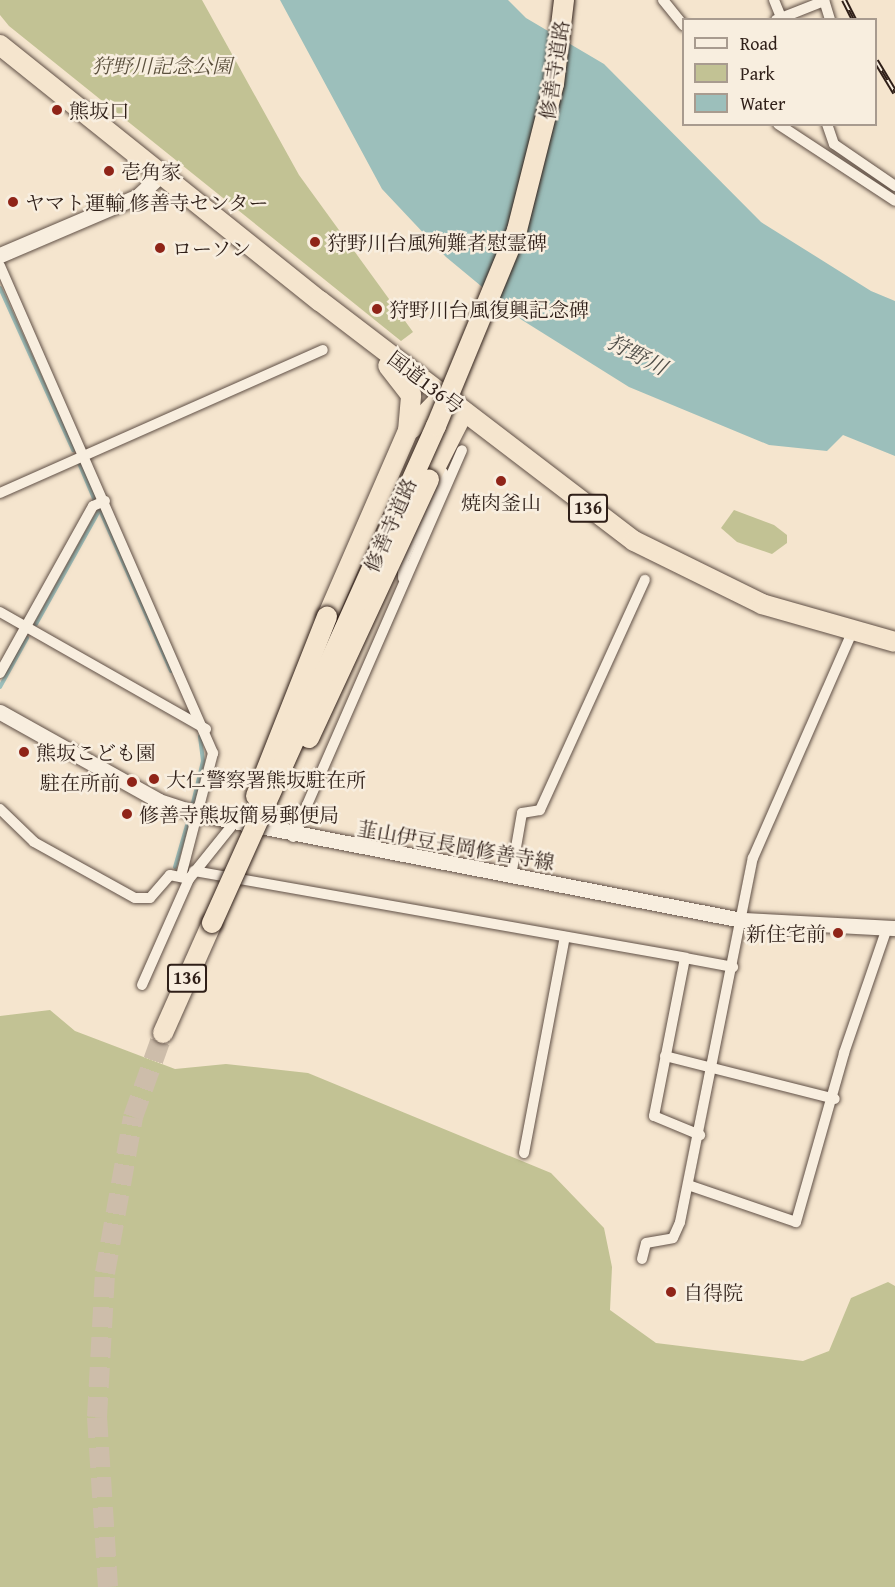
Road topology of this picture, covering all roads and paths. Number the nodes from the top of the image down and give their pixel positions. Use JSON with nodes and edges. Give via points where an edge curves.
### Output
{"nodes":[{"id":1,"x":564,"y":0,"type":"edge"},
{"id":2,"x":663,"y":0,"type":"edge"},
{"id":3,"x":774,"y":0,"type":"edge"},
{"id":4,"x":824,"y":0,"type":"edge"},
{"id":5,"x":778,"y":18,"type":"edge"},
{"id":6,"x":829,"y":18,"type":"edge"},
{"id":7,"x":682,"y":24,"type":"edge"},
{"id":8,"x":0,"y":45,"type":"edge"},
{"id":9,"x":781,"y":126,"type":"edge"},
{"id":10,"x":827,"y":126,"type":"edge"},
{"id":11,"x":162,"y":174,"type":"junction"},
{"id":12,"x":895,"y":186,"type":"edge"},
{"id":13,"x":895,"y":201,"type":"edge"},
{"id":14,"x":0,"y":255,"type":"edge"},
{"id":15,"x":0,"y":266,"type":"edge"},
{"id":16,"x":320,"y":301,"type":"junction"},
{"id":17,"x":323,"y":350,"type":"dead end"},
{"id":18,"x":444,"y":395,"type":"junction"},
{"id":19,"x":464,"y":411,"type":"junction"},
{"id":20,"x":408,"y":431,"type":"junction"},
{"id":21,"x":462,"y":450,"type":"dead end"},
{"id":22,"x":442,"y":453,"type":"junction"},
{"id":23,"x":83,"y":454,"type":"junction"},
{"id":24,"x":0,"y":493,"type":"edge"},
{"id":25,"x":105,"y":501,"type":"junction"},
{"id":26,"x":645,"y":580,"type":"dead end"},
{"id":27,"x":403,"y":584,"type":"junction"},
{"id":28,"x":0,"y":612,"type":"edge"},
{"id":29,"x":26,"y":627,"type":"junction"},
{"id":30,"x":852,"y":632,"type":"junction"},
{"id":31,"x":895,"y":642,"type":"edge"},
{"id":32,"x":0,"y":673,"type":"edge"},
{"id":33,"x":0,"y":712,"type":"edge"},
{"id":34,"x":206,"y":729,"type":"junction"},
{"id":35,"x":0,"y":810,"type":"edge"},
{"id":36,"x":198,"y":814,"type":"junction"},
{"id":37,"x":234,"y":823,"type":"junction"},
{"id":38,"x":293,"y":837,"type":"junction"},
{"id":39,"x":239,"y":868,"type":"junction"},
{"id":40,"x":188,"y":876,"type":"junction"},
{"id":41,"x":511,"y":876,"type":"junction"},
{"id":42,"x":742,"y":920,"type":"junction"},
{"id":43,"x":212,"y":923,"type":"junction"},
{"id":44,"x":891,"y":928,"type":"edge"},
{"id":45,"x":565,"y":937,"type":"junction"},
{"id":46,"x":685,"y":958,"type":"junction"},
{"id":47,"x":733,"y":966,"type":"junction"},
{"id":48,"x":142,"y":985,"type":"dead end"},
{"id":49,"x":163,"y":1033,"type":"tunnel mouth"},
{"id":50,"x":666,"y":1056,"type":"junction"},
{"id":51,"x":714,"y":1066,"type":"junction"},
{"id":52,"x":835,"y":1099,"type":"junction"},
{"id":53,"x":700,"y":1135,"type":"junction"},
{"id":54,"x":524,"y":1153,"type":"dead end"},
{"id":55,"x":691,"y":1186,"type":"junction"},
{"id":56,"x":642,"y":1259,"type":"dead end"}],
"edges":[{"from":1,"to":39,"type":"highway","name":"修善寺道路","number":"136","bridge":true,"via":[[548,117],[517,230]]},
{"from":2,"to":7,"type":"street"},
{"from":3,"to":5,"type":"street"},
{"from":4,"to":5,"type":"street"},
{"from":4,"to":6,"type":"street"},
{"from":8,"to":11,"type":"highway","name":"国道136号","number":"136"},
{"from":9,"to":13,"type":"street"},
{"from":10,"to":12,"type":"street","via":[[834,144]]},
{"from":11,"to":14,"type":"main road","via":[[138,196]]},
{"from":11,"to":16,"type":"highway","name":"国道136号","number":"136"},
{"from":15,"to":23,"type":"street"},
{"from":16,"to":18,"type":"highway","name":"国道136号","number":"136"},
{"from":16,"to":20,"type":"highway","via":[[341,330],[404,380],[412,405]]},
{"from":17,"to":23,"type":"street"},
{"from":18,"to":19,"type":"highway","name":"国道136号","number":"136"},
{"from":18,"to":20,"type":"highway"},
{"from":19,"to":22,"type":"highway"},
{"from":19,"to":30,"type":"highway","name":"国道136号","number":"136","via":[[597,515],[672,564],[762,604]]},
{"from":20,"to":43,"type":"highway","bridge":true,"via":[[236,845]]},
{"from":21,"to":27,"type":"street"},
{"from":22,"to":27,"type":"street","via":[[445,468],[404,561]]},
{"from":22,"to":39,"type":"highway","bridge":true,"via":[[271,816]]},
{"from":23,"to":24,"type":"street"},
{"from":23,"to":25,"type":"street"},
{"from":25,"to":29,"type":"street","via":[[93,507]]},
{"from":25,"to":34,"type":"street"},
{"from":26,"to":41,"type":"street","via":[[540,810],[522,813]]},
{"from":27,"to":38,"type":"street"},
{"from":28,"to":29,"type":"street"},
{"from":29,"to":32,"type":"street"},
{"from":29,"to":34,"type":"street"},
{"from":30,"to":31,"type":"highway","name":"国道136号","number":"136"},
{"from":30,"to":42,"type":"street","via":[[753,858]]},
{"from":33,"to":36,"type":"main road","name":"韮山伊豆長岡修善寺線","via":[[159,801]]},
{"from":34,"to":36,"type":"street","via":[[213,763]]},
{"from":35,"to":40,"type":"street","via":[[34,842],[135,898],[150,898],[170,875]]},
{"from":36,"to":37,"type":"main road","name":"韮山伊豆長岡修善寺線"},
{"from":36,"to":40,"type":"street"},
{"from":37,"to":38,"type":"main road","name":"韮山伊豆長岡修善寺線"},
{"from":37,"to":40,"type":"street"},
{"from":38,"to":41,"type":"main road","name":"韮山伊豆長岡修善寺線"},
{"from":39,"to":43,"type":"highway","name":"修善寺道路","number":"136","bridge":true},
{"from":40,"to":45,"type":"street"},
{"from":40,"to":48,"type":"street"},
{"from":41,"to":42,"type":"main road","name":"韮山伊豆長岡修善寺線"},
{"from":42,"to":44,"type":"main road","name":"韮山伊豆長岡修善寺線"},
{"from":42,"to":47,"type":"street"},
{"from":43,"to":49,"type":"highway","name":"修善寺道路","number":"136"},
{"from":44,"to":52,"type":"street","via":[[844,1053]]},
{"from":45,"to":46,"type":"street"},
{"from":45,"to":54,"type":"street"},
{"from":46,"to":47,"type":"street"},
{"from":46,"to":50,"type":"street"},
{"from":47,"to":51,"type":"street"},
{"from":50,"to":51,"type":"street"},
{"from":50,"to":53,"type":"street","via":[[654,1116]]},
{"from":51,"to":52,"type":"street"},
{"from":51,"to":53,"type":"street"},
{"from":52,"to":55,"type":"street","via":[[796,1222]]},
{"from":53,"to":55,"type":"street"},
{"from":55,"to":56,"type":"street","via":[[673,1238],[646,1243]]}]}
